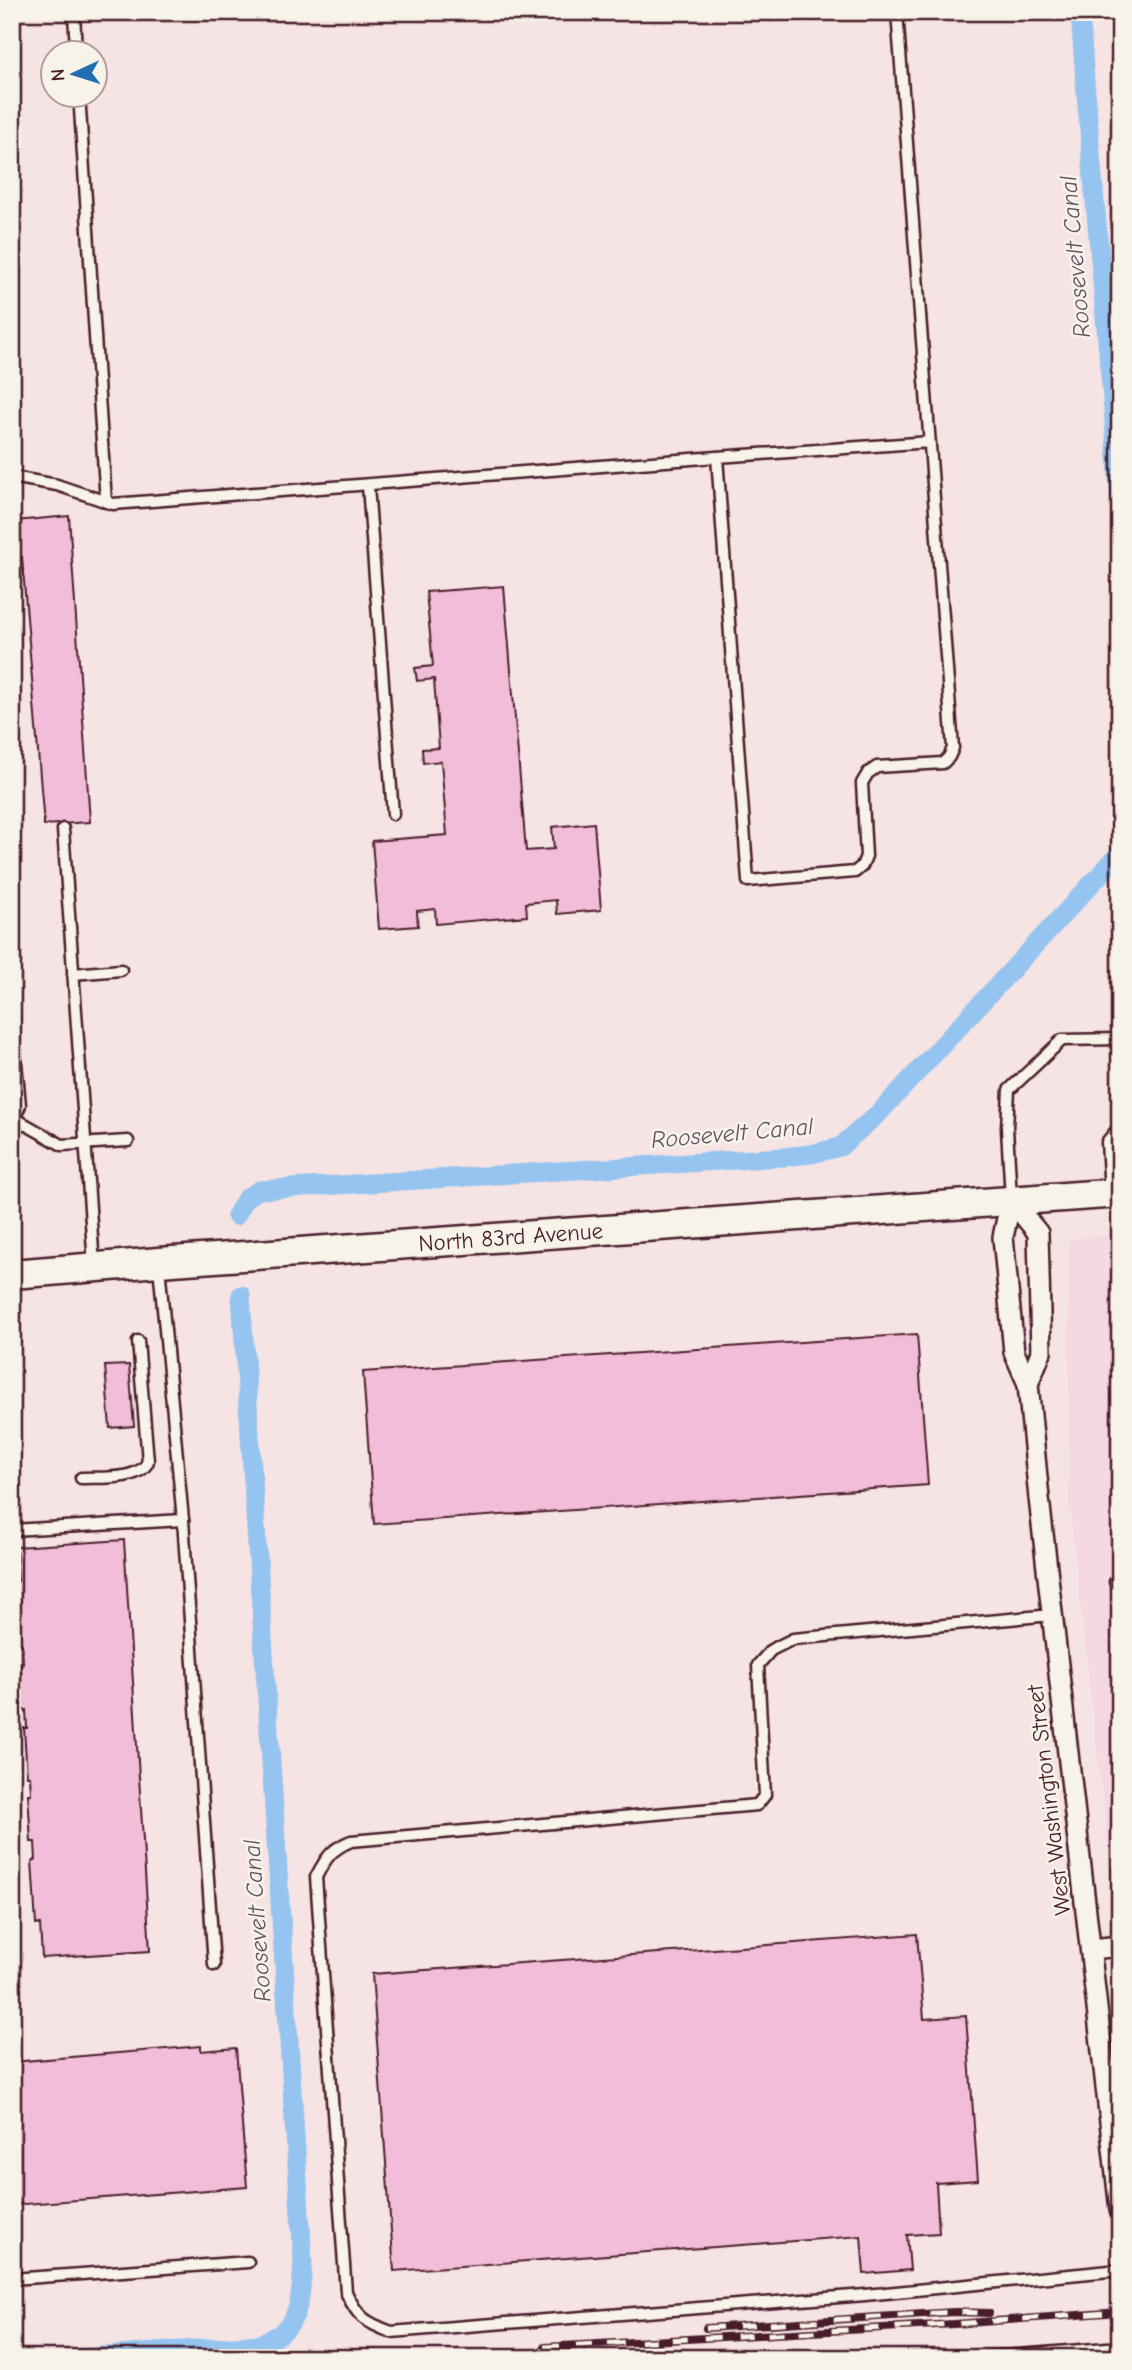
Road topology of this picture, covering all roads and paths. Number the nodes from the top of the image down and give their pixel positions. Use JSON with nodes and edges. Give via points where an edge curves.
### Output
{"nodes":[{"id":1,"x":74,"y":12,"type":"edge"},
{"id":2,"x":897,"y":12,"type":"edge"},
{"id":3,"x":75,"y":38,"type":"edge"},
{"id":4,"x":80,"y":108,"type":"edge"},
{"id":5,"x":930,"y":442,"type":"junction"},
{"id":6,"x":717,"y":457,"type":"junction"},
{"id":7,"x":12,"y":477,"type":"edge"},
{"id":8,"x":368,"y":486,"type":"junction"},
{"id":9,"x":106,"y":502,"type":"junction"},
{"id":10,"x":393,"y":814,"type":"dead end"},
{"id":11,"x":63,"y":829,"type":"dead end"},
{"id":12,"x":121,"y":970,"type":"dead end"},
{"id":13,"x":73,"y":974,"type":"junction"},
{"id":14,"x":12,"y":1020,"type":"edge"},
{"id":15,"x":1120,"y":1039,"type":"edge"},
{"id":16,"x":14,"y":1121,"type":"edge"},
{"id":17,"x":1120,"y":1130,"type":"edge"},
{"id":18,"x":128,"y":1141,"type":"dead end"},
{"id":19,"x":85,"y":1144,"type":"junction"},
{"id":20,"x":1115,"y":1193,"type":"edge"},
{"id":21,"x":1011,"y":1200,"type":"junction"},
{"id":22,"x":159,"y":1262,"type":"junction"},
{"id":23,"x":94,"y":1268,"type":"junction"},
{"id":24,"x":12,"y":1274,"type":"edge"},
{"id":25,"x":138,"y":1341,"type":"dead end"},
{"id":26,"x":1028,"y":1384,"type":"junction"},
{"id":27,"x":81,"y":1478,"type":"dead end"},
{"id":28,"x":183,"y":1520,"type":"junction"},
{"id":29,"x":12,"y":1530,"type":"edge"},
{"id":30,"x":1052,"y":1615,"type":"junction"},
{"id":31,"x":1120,"y":1946,"type":"edge"},
{"id":32,"x":1091,"y":1949,"type":"junction"},
{"id":33,"x":214,"y":1965,"type":"dead end"},
{"id":34,"x":1120,"y":2210,"type":"edge"},
{"id":35,"x":248,"y":2262,"type":"dead end"},
{"id":36,"x":1120,"y":2270,"type":"edge"},
{"id":37,"x":12,"y":2279,"type":"edge"},
{"id":38,"x":1120,"y":2347,"type":"edge"},
{"id":39,"x":1058,"y":2355,"type":"edge"},
{"id":40,"x":979,"y":2358,"type":"edge"}],
"edges":[{"from":1,"to":3,"type":"lane"},
{"from":2,"to":5,"type":"lane"},
{"from":4,"to":9,"type":"lane"},
{"from":5,"to":6,"type":"lane"},
{"from":5,"to":6,"type":"lane","via":[[953,748],[943,763],[877,767],[867,773],[862,783],[866,856],[855,872],[748,881]]},
{"from":6,"to":8,"type":"lane"},
{"from":7,"to":9,"type":"lane","via":[[57,485]]},
{"from":8,"to":9,"type":"lane"},
{"from":8,"to":10,"type":"lane"},
{"from":11,"to":13,"type":"lane"},
{"from":12,"to":13,"type":"lane"},
{"from":13,"to":19,"type":"lane"},
{"from":14,"to":16,"type":"lane","via":[[20,1105]]},
{"from":15,"to":21,"type":"lane","via":[[1062,1040],[1009,1090]]},
{"from":16,"to":19,"type":"lane","via":[[62,1145]]},
{"from":17,"to":20,"type":"lane","via":[[1108,1142]]},
{"from":18,"to":19,"type":"lane"},
{"from":19,"to":23,"type":"lane"},
{"from":20,"to":21,"type":"main road","name":"North 83rd Avenue"},
{"from":21,"to":22,"type":"main road","name":"North 83rd Avenue"},
{"from":21,"to":26,"type":"street","name":"West Washington Street","via":[[1003,1237],[1010,1314],[1014,1352]]},
{"from":21,"to":26,"type":"street","name":"West Washington Street","via":[[1038,1233],[1041,1352]]},
{"from":22,"to":23,"type":"main road","name":"North 83rd Avenue"},
{"from":22,"to":28,"type":"lane"},
{"from":23,"to":24,"type":"main road","name":"North 83rd Avenue"},
{"from":25,"to":27,"type":"lane","via":[[145,1469],[137,1474]]},
{"from":26,"to":30,"type":"street","name":"West Washington Street"},
{"from":28,"to":29,"type":"lane"},
{"from":28,"to":33,"type":"lane"},
{"from":30,"to":32,"type":"street","name":"West Washington Street"},
{"from":30,"to":36,"type":"lane","via":[[793,1639],[771,1650],[758,1665],[765,1795],[757,1805],[351,1840],[337,1847],[316,1877],[346,2292],[367,2323],[391,2332]]},
{"from":31,"to":32,"type":"street"},
{"from":32,"to":34,"type":"street","name":"West Washington Street"},
{"from":35,"to":37,"type":"lane"},
{"from":38,"to":39,"type":"lane"},
{"from":39,"to":40,"type":"lane"}]}
